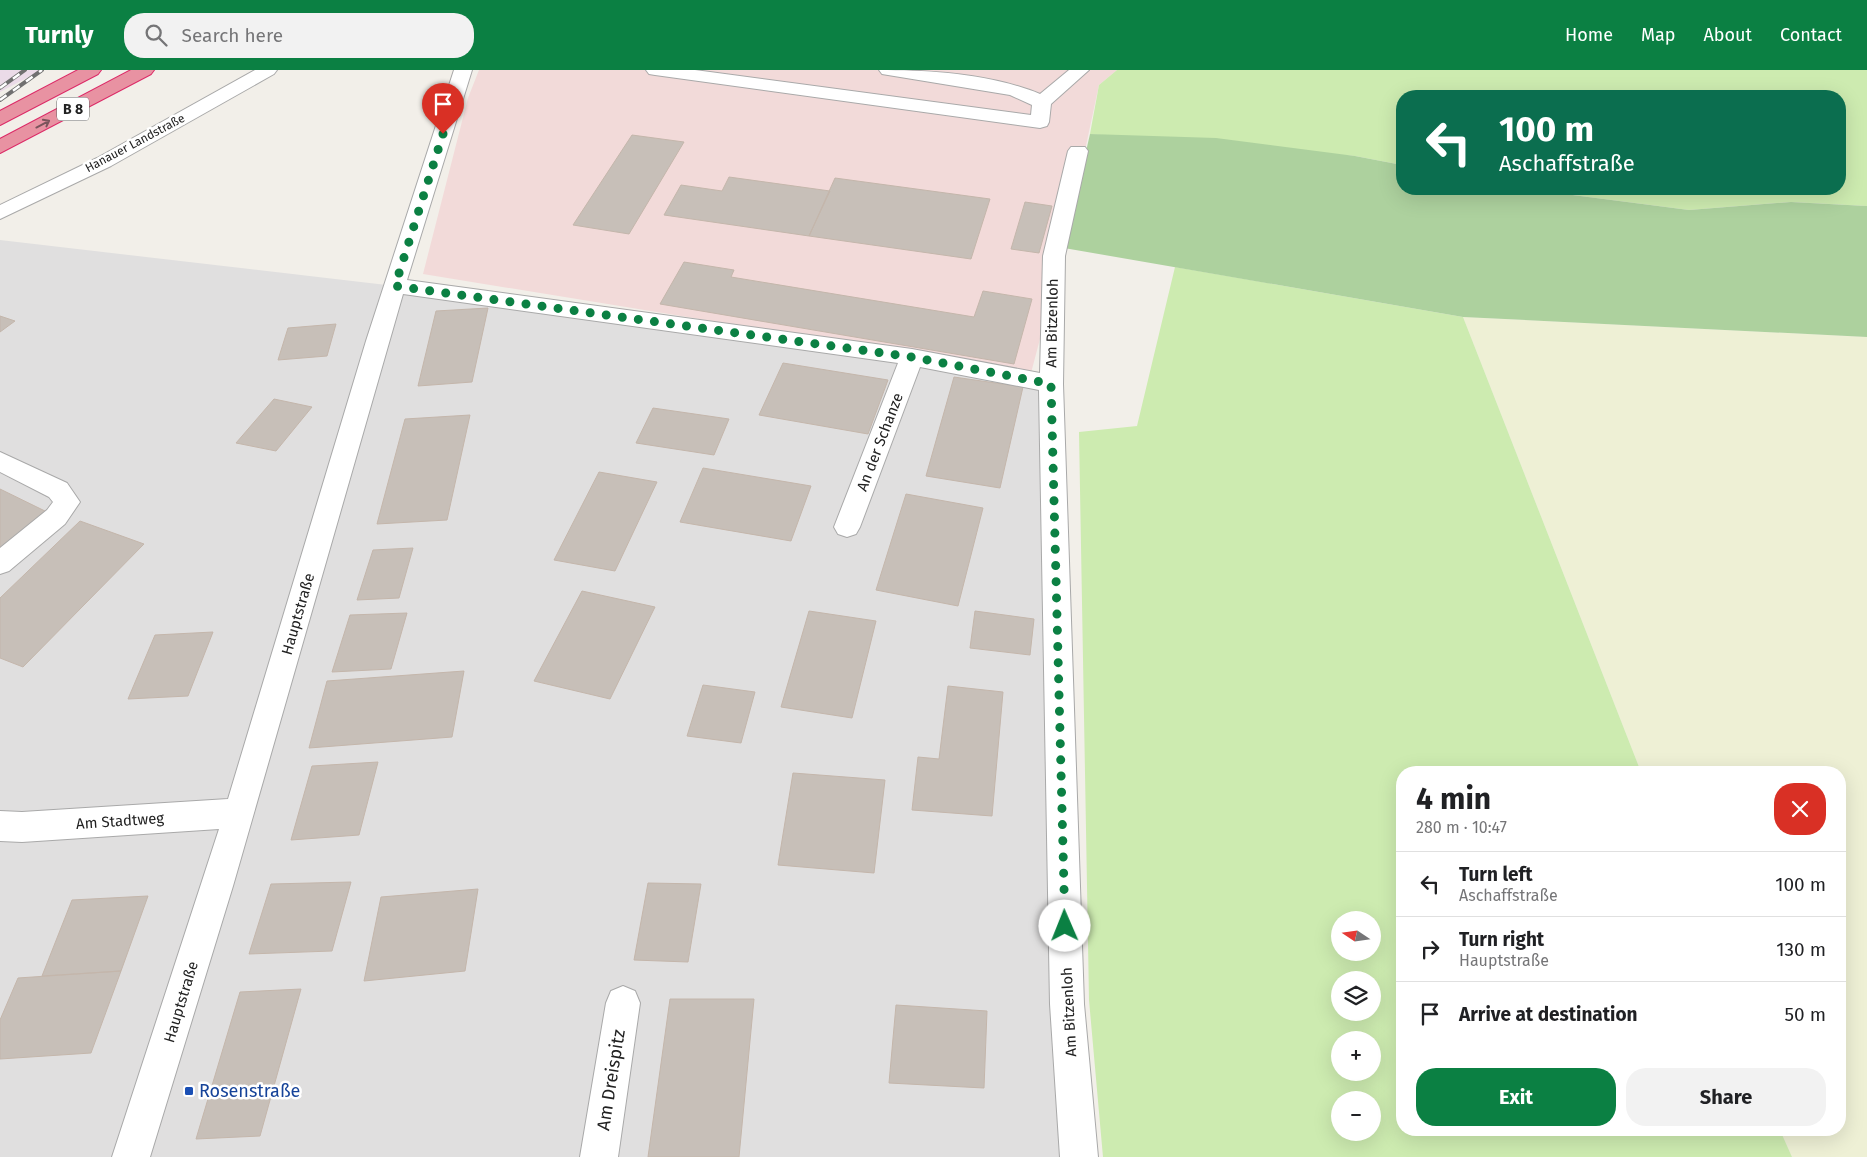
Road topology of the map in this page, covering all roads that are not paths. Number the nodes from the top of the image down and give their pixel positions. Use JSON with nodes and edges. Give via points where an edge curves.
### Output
{"nodes":[{"id":1,"x":92,"y":70,"type":"edge"},
{"id":2,"x":146,"y":70,"type":"edge"},
{"id":3,"x":268,"y":70,"type":"edge"},
{"id":4,"x":463,"y":70,"type":"edge"},
{"id":5,"x":655,"y":70,"type":"edge"},
{"id":6,"x":888,"y":70,"type":"edge"},
{"id":7,"x":1080,"y":70,"type":"edge"},
{"id":8,"x":684,"y":72,"type":"edge"},
{"id":9,"x":1042,"y":102,"type":"junction"},
{"id":10,"x":0,"y":119,"type":"edge"},
{"id":11,"x":0,"y":147,"type":"edge"},
{"id":12,"x":1078,"y":151,"type":"dead end"},
{"id":13,"x":0,"y":213,"type":"edge"},
{"id":14,"x":395,"y":286,"type":"junction"},
{"id":15,"x":912,"y":357,"type":"junction"},
{"id":16,"x":1051,"y":384,"type":"junction"},
{"id":17,"x":0,"y":461,"type":"edge"},
{"id":18,"x":848,"y":527,"type":"dead end"},
{"id":19,"x":0,"y":563,"type":"edge"},
{"id":20,"x":239,"y":813,"type":"junction"},
{"id":21,"x":0,"y":826,"type":"edge"},
{"id":22,"x":623,"y":1003,"type":"dead end"},
{"id":23,"x":132,"y":1157,"type":"edge"},
{"id":24,"x":599,"y":1157,"type":"edge"},
{"id":25,"x":1079,"y":1157,"type":"edge"}],
"edges":[{"from":1,"to":10,"type":"highway","number":"B 8"},
{"from":11,"to":2,"type":"highway","number":"B 8","one_way":true},
{"from":3,"to":13,"type":"street","name":"Hanauer Landstraße","via":[[104,162]]},
{"from":4,"to":14,"type":"street","name":"Hauptstraße"},
{"from":5,"to":8,"type":"street"},
{"from":6,"to":9,"type":"street","via":[[1014,90]]},
{"from":7,"to":9,"type":"street"},
{"from":8,"to":9,"type":"street","via":[[1040,122]]},
{"from":12,"to":16,"type":"street","name":"Am Bitzenloh","via":[[1054,256]]},
{"from":14,"to":15,"type":"street"},
{"from":14,"to":20,"type":"street","name":"Hauptstraße"},
{"from":15,"to":16,"type":"street"},
{"from":15,"to":18,"type":"street","name":"An der Schanze"},
{"from":16,"to":25,"type":"street","name":"Am Bitzenloh","via":[[1067,1004]]},
{"from":17,"to":19,"type":"street","via":[[58,490],[67,502],[56,517]]},
{"from":20,"to":21,"type":"street","name":"Am Stadtweg"},
{"from":20,"to":23,"type":"street","name":"Hauptstraße"},
{"from":22,"to":24,"type":"street","name":"Am Dreispitz"}]}
